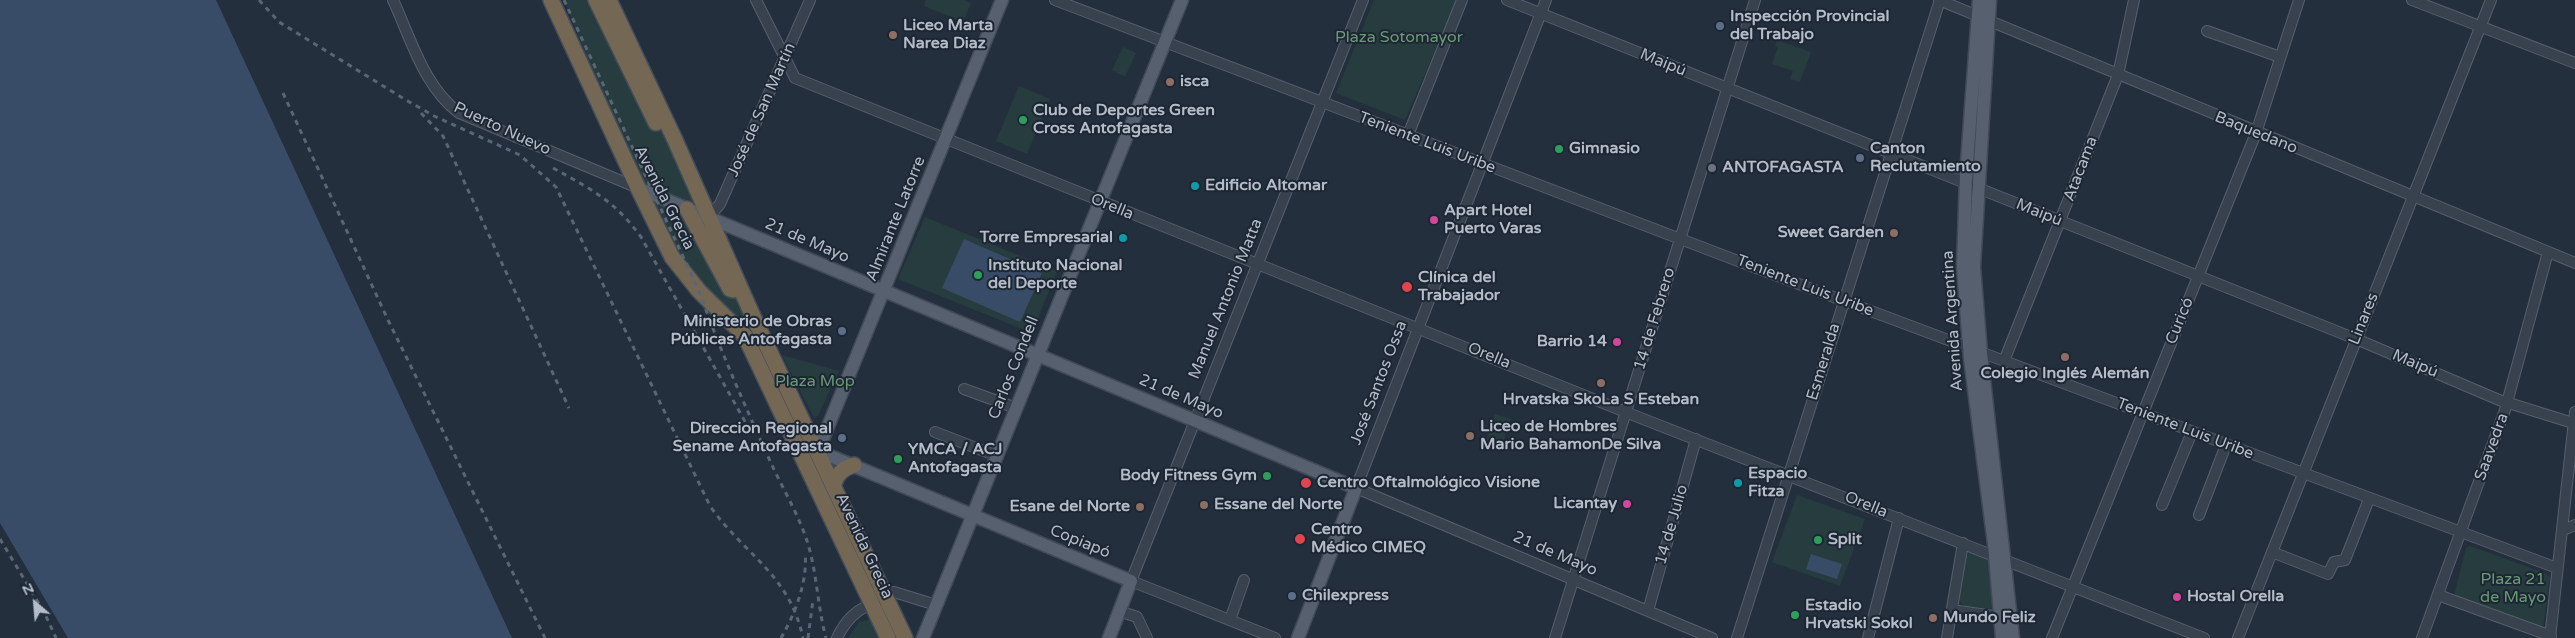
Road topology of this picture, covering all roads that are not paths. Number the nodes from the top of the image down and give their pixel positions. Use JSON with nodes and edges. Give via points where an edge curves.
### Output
{"nodes":[{"id":1,"x":393,"y":0,"type":"edge"},
{"id":2,"x":551,"y":0,"type":"edge"},
{"id":3,"x":596,"y":0,"type":"edge"},
{"id":4,"x":609,"y":0,"type":"edge"},
{"id":5,"x":756,"y":0,"type":"edge"},
{"id":6,"x":810,"y":0,"type":"edge"},
{"id":7,"x":1002,"y":0,"type":"edge"},
{"id":8,"x":1056,"y":0,"type":"edge"},
{"id":9,"x":1182,"y":0,"type":"edge"},
{"id":10,"x":1363,"y":0,"type":"edge"},
{"id":11,"x":1462,"y":0,"type":"edge"},
{"id":12,"x":1506,"y":0,"type":"edge"},
{"id":13,"x":1546,"y":0,"type":"edge"},
{"id":14,"x":1756,"y":0,"type":"edge"},
{"id":15,"x":1940,"y":0,"type":"edge"},
{"id":16,"x":1979,"y":0,"type":"edge"},
{"id":17,"x":1990,"y":0,"type":"edge"},
{"id":18,"x":2134,"y":0,"type":"edge"},
{"id":19,"x":2298,"y":0,"type":"edge"},
{"id":20,"x":2412,"y":0,"type":"edge"},
{"id":21,"x":2490,"y":0,"type":"edge"},
{"id":22,"x":1540,"y":14,"type":"junction"},
{"id":23,"x":1983,"y":18,"type":"junction"},
{"id":24,"x":2480,"y":27,"type":"junction"},
{"id":25,"x":2207,"y":31,"type":"dead end"},
{"id":26,"x":1165,"y":42,"type":"junction"},
{"id":27,"x":2280,"y":56,"type":"junction"},
{"id":28,"x":784,"y":60,"type":"junction"},
{"id":29,"x":2575,"y":63,"type":"edge"},
{"id":30,"x":2118,"y":75,"type":"junction"},
{"id":31,"x":1728,"y":89,"type":"junction"},
{"id":32,"x":1322,"y":102,"type":"junction"},
{"id":33,"x":2256,"y":133,"type":"junction"},
{"id":34,"x":1408,"y":135,"type":"junction"},
{"id":35,"x":676,"y":140,"type":"junction"},
{"id":36,"x":946,"y":140,"type":"junction"},
{"id":37,"x":1890,"y":154,"type":"junction"},
{"id":38,"x":1482,"y":164,"type":"junction"},
{"id":39,"x":1972,"y":186,"type":"junction"},
{"id":40,"x":638,"y":188,"type":"junction"},
{"id":41,"x":2412,"y":197,"type":"junction"},
{"id":42,"x":1100,"y":202,"type":"junction"},
{"id":43,"x":687,"y":209,"type":"junction"},
{"id":44,"x":708,"y":218,"type":"junction"},
{"id":45,"x":2060,"y":222,"type":"junction"},
{"id":46,"x":1679,"y":239,"type":"junction"},
{"id":47,"x":2548,"y":252,"type":"junction"},
{"id":48,"x":2575,"y":263,"type":"edge"},
{"id":49,"x":1257,"y":265,"type":"junction"},
{"id":50,"x":2198,"y":276,"type":"junction"},
{"id":51,"x":884,"y":291,"type":"junction"},
{"id":52,"x":742,"y":292,"type":"junction"},
{"id":53,"x":1843,"y":301,"type":"junction"},
{"id":54,"x":1418,"y":328,"type":"junction"},
{"id":55,"x":2356,"y":339,"type":"junction"},
{"id":56,"x":1975,"y":350,"type":"junction"},
{"id":57,"x":1038,"y":355,"type":"junction"},
{"id":58,"x":2004,"y":361,"type":"junction"},
{"id":59,"x":964,"y":389,"type":"dead end"},
{"id":60,"x":2507,"y":403,"type":"junction"},
{"id":61,"x":1016,"y":408,"type":"junction"},
{"id":62,"x":1627,"y":412,"type":"junction"},
{"id":63,"x":2575,"y":412,"type":"edge"},
{"id":64,"x":2142,"y":413,"type":"junction"},
{"id":65,"x":1195,"y":421,"type":"junction"},
{"id":66,"x":2573,"y":423,"type":"junction"},
{"id":67,"x":790,"y":430,"type":"junction"},
{"id":68,"x":935,"y":432,"type":"dead end"},
{"id":69,"x":2192,"y":432,"type":"junction"},
{"id":70,"x":1696,"y":439,"type":"junction"},
{"id":71,"x":2226,"y":445,"type":"junction"},
{"id":72,"x":818,"y":451,"type":"junction"},
{"id":73,"x":996,"y":456,"type":"junction"},
{"id":74,"x":854,"y":465,"type":"junction"},
{"id":75,"x":809,"y":472,"type":"junction"},
{"id":76,"x":2303,"y":474,"type":"junction"},
{"id":77,"x":1790,"y":475,"type":"junction"},
{"id":78,"x":834,"y":484,"type":"junction"},
{"id":79,"x":1356,"y":488,"type":"junction"},
{"id":80,"x":2369,"y":499,"type":"junction"},
{"id":81,"x":2162,"y":505,"type":"dead end"},
{"id":82,"x":2200,"y":515,"type":"dead end"},
{"id":83,"x":972,"y":516,"type":"junction"},
{"id":84,"x":1899,"y":518,"type":"junction"},
{"id":85,"x":2575,"y":525,"type":"edge"},
{"id":86,"x":2563,"y":530,"type":"junction"},
{"id":87,"x":2460,"y":533,"type":"junction"},
{"id":88,"x":1963,"y":543,"type":"junction"},
{"id":89,"x":2272,"y":552,"type":"junction"},
{"id":90,"x":2000,"y":558,"type":"junction"},
{"id":91,"x":2557,"y":568,"type":"junction"},
{"id":92,"x":1572,"y":579,"type":"junction"},
{"id":93,"x":1244,"y":580,"type":"dead end"},
{"id":94,"x":1131,"y":581,"type":"junction"},
{"id":95,"x":2072,"y":586,"type":"junction"},
{"id":96,"x":2438,"y":595,"type":"junction"},
{"id":97,"x":888,"y":599,"type":"junction"},
{"id":98,"x":872,"y":605,"type":"junction"},
{"id":99,"x":936,"y":605,"type":"junction"},
{"id":100,"x":1952,"y":610,"type":"junction"},
{"id":101,"x":1119,"y":611,"type":"junction"},
{"id":102,"x":1648,"y":611,"type":"junction"},
{"id":103,"x":2001,"y":617,"type":"junction"},
{"id":104,"x":1230,"y":620,"type":"junction"},
{"id":105,"x":2551,"y":637,"type":"edge"},
{"id":106,"x":837,"y":638,"type":"edge"},
{"id":107,"x":888,"y":638,"type":"edge"},
{"id":108,"x":905,"y":638,"type":"edge"},
{"id":109,"x":923,"y":638,"type":"edge"},
{"id":110,"x":1109,"y":638,"type":"edge"},
{"id":111,"x":1147,"y":638,"type":"edge"},
{"id":112,"x":1275,"y":638,"type":"edge"},
{"id":113,"x":1298,"y":638,"type":"edge"},
{"id":114,"x":1555,"y":638,"type":"edge"},
{"id":115,"x":1712,"y":638,"type":"edge"},
{"id":116,"x":1737,"y":638,"type":"edge"},
{"id":117,"x":1868,"y":638,"type":"edge"},
{"id":118,"x":1947,"y":638,"type":"edge"},
{"id":119,"x":2002,"y":638,"type":"edge"},
{"id":120,"x":2013,"y":638,"type":"edge"},
{"id":121,"x":2052,"y":638,"type":"edge"},
{"id":122,"x":2204,"y":638,"type":"edge"},
{"id":123,"x":2238,"y":638,"type":"edge"},
{"id":124,"x":2422,"y":638,"type":"edge"}],
"edges":[{"from":1,"to":40,"type":"street","name":"Puerto Nuevo","via":[[434,88],[459,113]]},
{"from":2,"to":40,"type":"highway","name":"Avenida Grecia"},
{"from":3,"to":35,"type":"highway","via":[[656,124]]},
{"from":4,"to":35,"type":"highway","name":"Avenida Grecia"},
{"from":5,"to":28,"type":"street","name":"Orella"},
{"from":6,"to":28,"type":"street","name":"José de San Martín"},
{"from":7,"to":36,"type":"main road","name":"Almirante Latorre"},
{"from":8,"to":26,"type":"street","name":"Teniente Luis Uribe"},
{"from":9,"to":26,"type":"main road","name":"Carlos Condell"},
{"from":10,"to":32,"type":"street","name":"Manuel Antonio Matta"},
{"from":11,"to":34,"type":"street"},
{"from":12,"to":22,"type":"street","name":"Maipú"},
{"from":13,"to":22,"type":"street","name":"José Santos Ossa"},
{"from":14,"to":31,"type":"street","name":"14 de Febrero"},
{"from":15,"to":23,"type":"street","name":"Baquedano"},
{"from":15,"to":37,"type":"street","name":"Esmeralda"},
{"from":16,"to":23,"type":"main road","name":"Avenida Argentina"},
{"from":17,"to":23,"type":"main road","name":"Avenida Argentina"},
{"from":18,"to":30,"type":"street","name":"Atacama"},
{"from":19,"to":27,"type":"street","name":"Curicó"},
{"from":20,"to":24,"type":"street"},
{"from":21,"to":24,"type":"street","name":"Linares"},
{"from":22,"to":31,"type":"street","name":"Maipú"},
{"from":22,"to":38,"type":"street","name":"José Santos Ossa"},
{"from":23,"to":30,"type":"street","name":"Baquedano"},
{"from":23,"to":39,"type":"main road","name":"Avenida Argentina"},
{"from":24,"to":29,"type":"street"},
{"from":24,"to":41,"type":"street","name":"Linares"},
{"from":25,"to":27,"type":"street"},
{"from":26,"to":32,"type":"street","name":"Teniente Luis Uribe"},
{"from":26,"to":42,"type":"main road","name":"Carlos Condell"},
{"from":27,"to":33,"type":"street","name":"Curicó"},
{"from":28,"to":36,"type":"street","name":"Orella","via":[[794,78]]},
{"from":28,"to":44,"type":"street","name":"José de San Martín","via":[[720,204]]},
{"from":30,"to":33,"type":"street","name":"Baquedano"},
{"from":30,"to":45,"type":"street","name":"Atacama"},
{"from":31,"to":37,"type":"street","name":"Maipú"},
{"from":31,"to":46,"type":"street","name":"14 de Febrero"},
{"from":32,"to":34,"type":"street","name":"Teniente Luis Uribe"},
{"from":32,"to":49,"type":"street","name":"Manuel Antonio Matta"},
{"from":33,"to":41,"type":"street","name":"Baquedano"},
{"from":33,"to":50,"type":"street","name":"Curicó"},
{"from":34,"to":38,"type":"street","name":"Teniente Luis Uribe"},
{"from":35,"to":44,"type":"highway","name":"Avenida Grecia"},
{"from":36,"to":42,"type":"street","name":"Orella"},
{"from":36,"to":51,"type":"main road","name":"Almirante Latorre"},
{"from":37,"to":39,"type":"street","name":"Maipú"},
{"from":37,"to":53,"type":"street","name":"Esmeralda"},
{"from":38,"to":46,"type":"street","name":"Teniente Luis Uribe"},
{"from":38,"to":54,"type":"street","name":"José Santos Ossa"},
{"from":39,"to":45,"type":"street","name":"Maipú"},
{"from":39,"to":56,"type":"main road","name":"Avenida Argentina","via":[[1963,268]]},
{"from":40,"to":43,"type":"main road","name":"21 de Mayo"},
{"from":40,"to":67,"type":"highway","name":"Avenida Grecia","via":[[672,256],[699,291],[745,336]]},
{"from":41,"to":47,"type":"street","name":"Baquedano"},
{"from":41,"to":55,"type":"street","name":"Linares"},
{"from":42,"to":49,"type":"street","name":"Orella"},
{"from":42,"to":57,"type":"main road","name":"Carlos Condell"},
{"from":43,"to":44,"type":"main road","name":"21 de Mayo"},
{"from":43,"to":52,"type":"highway","via":[[730,289]]},
{"from":44,"to":51,"type":"main road","name":"21 de Mayo"},
{"from":44,"to":52,"type":"highway","name":"Avenida Grecia"},
{"from":45,"to":50,"type":"street","name":"Maipú"},
{"from":45,"to":58,"type":"street","name":"Atacama"},
{"from":46,"to":53,"type":"street","name":"Teniente Luis Uribe"},
{"from":46,"to":62,"type":"street","name":"14 de Febrero"},
{"from":47,"to":48,"type":"street","name":"Baquedano"},
{"from":47,"to":60,"type":"street","name":"Saavedra"},
{"from":49,"to":54,"type":"street","name":"Orella"},
{"from":49,"to":65,"type":"street","name":"Manuel Antonio Matta"},
{"from":50,"to":55,"type":"street","name":"Maipú"},
{"from":50,"to":64,"type":"street","name":"Curicó"},
{"from":51,"to":57,"type":"main road","name":"21 de Mayo"},
{"from":51,"to":72,"type":"main road","name":"Almirante Latorre"},
{"from":52,"to":72,"type":"highway","name":"Avenida Grecia"},
{"from":53,"to":56,"type":"street","name":"Teniente Luis Uribe"},
{"from":53,"to":77,"type":"street","name":"Esmeralda"},
{"from":54,"to":62,"type":"street","name":"Orella"},
{"from":54,"to":79,"type":"street","name":"José Santos Ossa"},
{"from":55,"to":60,"type":"street","name":"Maipú"},
{"from":55,"to":76,"type":"street","name":"Linares"},
{"from":56,"to":58,"type":"street","name":"Teniente Luis Uribe"},
{"from":56,"to":90,"type":"main road","name":"Avenida Argentina"},
{"from":57,"to":61,"type":"main road","name":"Carlos Condell"},
{"from":57,"to":65,"type":"main road","name":"21 de Mayo"},
{"from":58,"to":64,"type":"street","name":"Teniente Luis Uribe"},
{"from":59,"to":61,"type":"street"},
{"from":60,"to":66,"type":"street","name":"Maipú"},
{"from":60,"to":87,"type":"street","name":"Saavedra"},
{"from":61,"to":73,"type":"main road","name":"Carlos Condell"},
{"from":62,"to":70,"type":"street","name":"Orella"},
{"from":62,"to":92,"type":"street","name":"14 de Febrero"},
{"from":63,"to":66,"type":"street"},
{"from":64,"to":69,"type":"street","name":"Teniente Luis Uribe"},
{"from":64,"to":95,"type":"street","name":"Curicó"},
{"from":65,"to":79,"type":"main road","name":"21 de Mayo"},
{"from":65,"to":94,"type":"street","name":"Manuel Antonio Matta"},
{"from":66,"to":86,"type":"street"},
{"from":67,"to":72,"type":"highway"},
{"from":67,"to":75,"type":"highway","name":"Avenida Grecia"},
{"from":68,"to":73,"type":"street"},
{"from":69,"to":71,"type":"street","name":"Teniente Luis Uribe"},
{"from":69,"to":81,"type":"street"},
{"from":70,"to":77,"type":"street","name":"Orella"},
{"from":70,"to":102,"type":"street","name":"14 de Julio"},
{"from":71,"to":76,"type":"street","name":"Teniente Luis Uribe"},
{"from":71,"to":82,"type":"street"},
{"from":72,"to":74,"type":"main road","name":"Copiapó"},
{"from":72,"to":75,"type":"highway","via":[[813,456]]},
{"from":72,"to":78,"type":"highway","name":"Avenida Grecia"},
{"from":73,"to":83,"type":"main road","name":"Carlos Condell"},
{"from":74,"to":78,"type":"highway","via":[[842,471]]},
{"from":74,"to":83,"type":"main road","name":"Copiapó"},
{"from":75,"to":98,"type":"highway","name":"Avenida Grecia"},
{"from":76,"to":80,"type":"street","name":"Teniente Luis Uribe"},
{"from":76,"to":89,"type":"street","name":"Linares"},
{"from":77,"to":84,"type":"street","name":"Orella"},
{"from":77,"to":116,"type":"street","name":"Esmeralda"},
{"from":78,"to":97,"type":"highway","name":"Avenida Grecia"},
{"from":79,"to":92,"type":"street","name":"21 de Mayo"},
{"from":79,"to":113,"type":"main road","name":"José Santos Ossa"},
{"from":80,"to":87,"type":"street","name":"Teniente Luis Uribe"},
{"from":80,"to":89,"type":"street","via":[[2345,560],[2334,562],[2328,574]]},
{"from":83,"to":94,"type":"main road","name":"Copiapó"},
{"from":83,"to":99,"type":"main road","name":"Carlos Condell"},
{"from":84,"to":88,"type":"street","name":"Orella"},
{"from":84,"to":117,"type":"street"},
{"from":85,"to":86,"type":"street"},
{"from":86,"to":91,"type":"street"},
{"from":87,"to":91,"type":"street","name":"Teniente Luis Uribe"},
{"from":87,"to":96,"type":"street","name":"Saavedra"},
{"from":88,"to":90,"type":"street","name":"Orella"},
{"from":88,"to":100,"type":"street"},
{"from":89,"to":123,"type":"street","name":"Linares"},
{"from":90,"to":95,"type":"street","name":"Orella"},
{"from":90,"to":103,"type":"main road","name":"Avenida Argentina"},
{"from":90,"to":120,"type":"main road","name":"Avenida Argentina"},
{"from":91,"to":105,"type":"street"},
{"from":92,"to":102,"type":"street","name":"21 de Mayo"},
{"from":92,"to":114,"type":"street","name":"14 de Febrero"},
{"from":93,"to":104,"type":"street"},
{"from":94,"to":101,"type":"main road","name":"Manuel Antonio Matta"},
{"from":94,"to":104,"type":"street","name":"Copiapó"},
{"from":95,"to":121,"type":"street","name":"Curicó"},
{"from":95,"to":122,"type":"street","name":"Orella"},
{"from":96,"to":105,"type":"street"},
{"from":96,"to":124,"type":"street","name":"Saavedra"},
{"from":97,"to":98,"type":"street"},
{"from":97,"to":99,"type":"street","name":"Avenida Grecia","via":[[894,592]]},
{"from":97,"to":108,"type":"highway","name":"Avenida Grecia"},
{"from":98,"to":106,"type":"street","via":[[849,619]]},
{"from":98,"to":107,"type":"highway","name":"Avenida Grecia"},
{"from":99,"to":109,"type":"main road","name":"Carlos Condell"},
{"from":100,"to":103,"type":"street"},
{"from":100,"to":118,"type":"street"},
{"from":101,"to":110,"type":"main road","name":"Manuel Antonio Matta"},
{"from":101,"to":111,"type":"street","via":[[1136,617]]},
{"from":102,"to":115,"type":"street","name":"21 de Mayo"},
{"from":103,"to":119,"type":"main road","name":"Avenida Argentina"},
{"from":104,"to":112,"type":"street","name":"Copiapó"}]}
